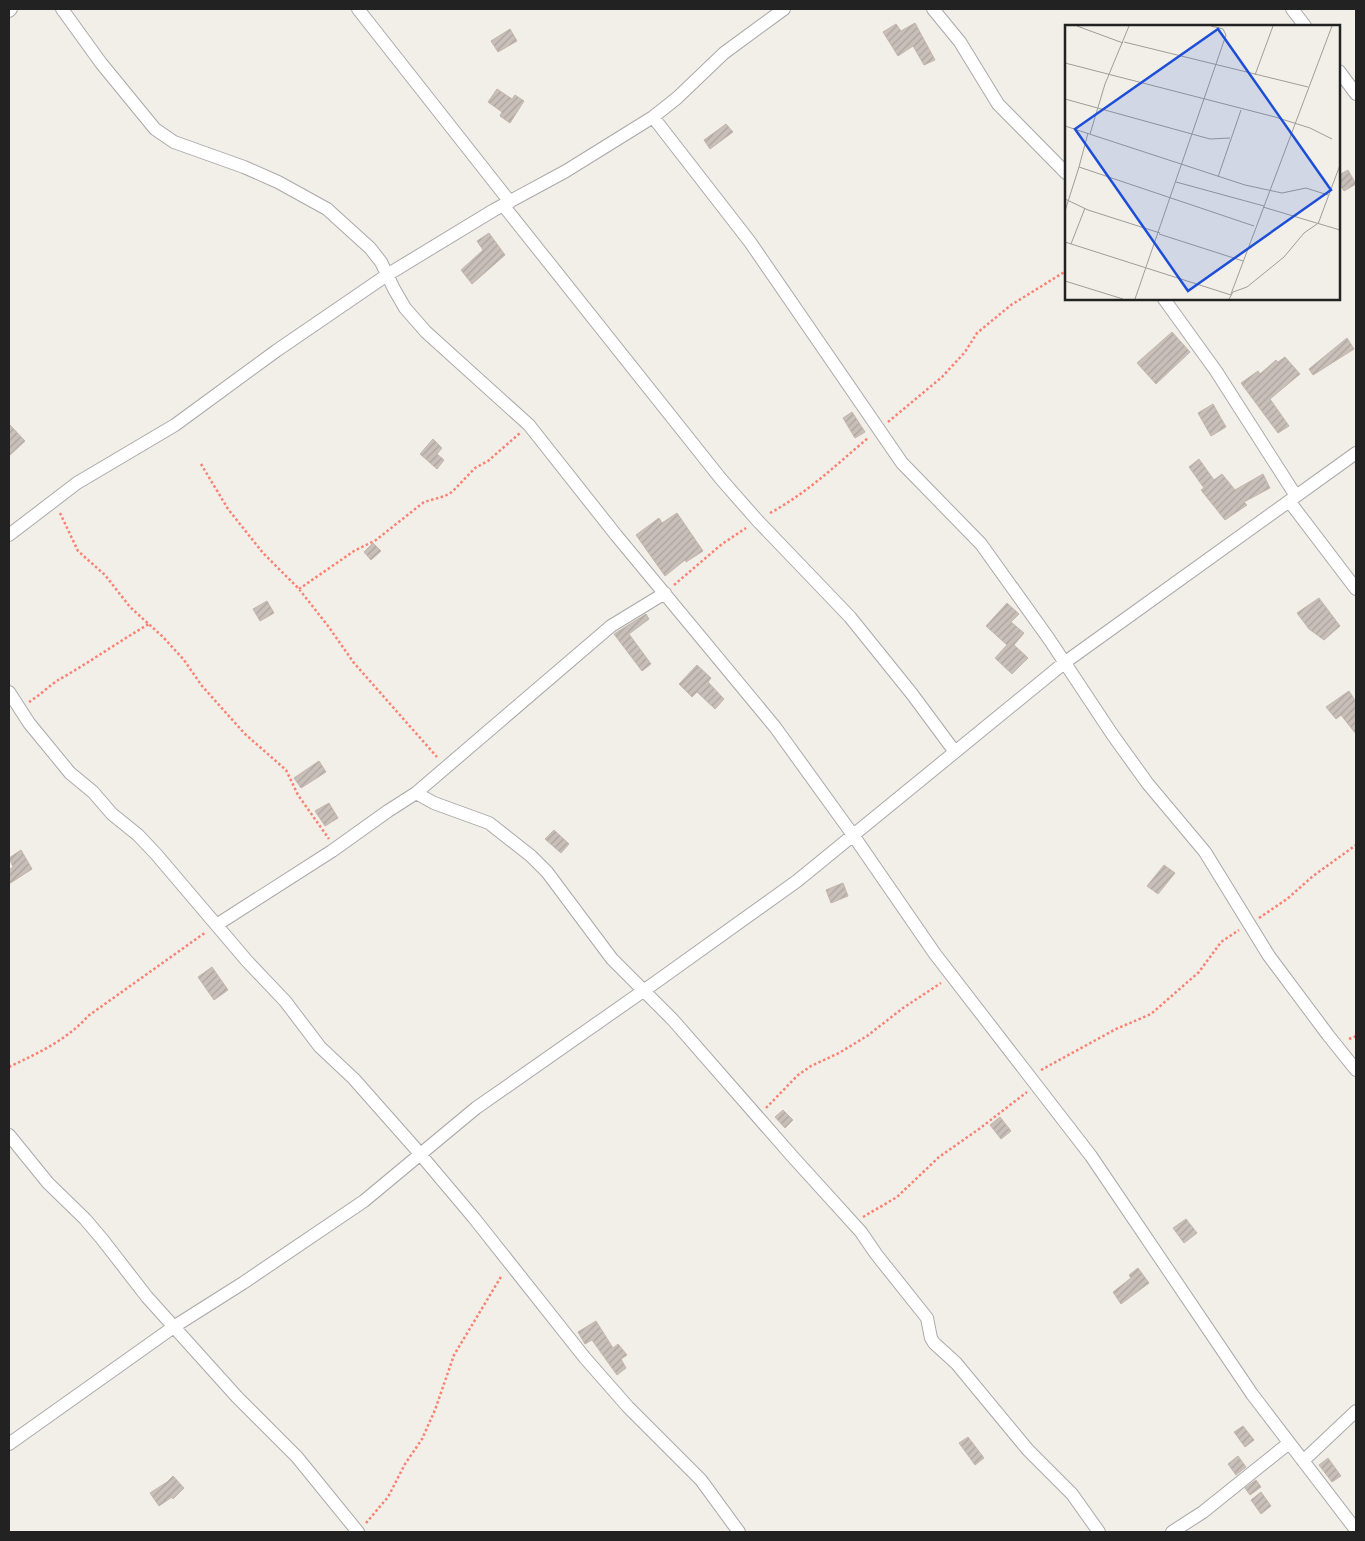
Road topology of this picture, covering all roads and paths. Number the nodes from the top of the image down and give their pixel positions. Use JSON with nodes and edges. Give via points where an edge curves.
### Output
{"nodes":[{"id":1,"x":62,"y":9,"type":"edge"},
{"id":2,"x":358,"y":9,"type":"edge"},
{"id":3,"x":784,"y":9,"type":"edge"},
{"id":4,"x":933,"y":9,"type":"edge"},
{"id":5,"x":1292,"y":9,"type":"edge"},
{"id":6,"x":1304,"y":25,"type":"edge"},
{"id":7,"x":1340,"y":72,"type":"edge"},
{"id":8,"x":1356,"y":94,"type":"edge"},
{"id":9,"x":653,"y":117,"type":"junction"},
{"id":10,"x":1065,"y":172,"type":"edge"},
{"id":11,"x":506,"y":204,"type":"junction"},
{"id":12,"x":1065,"y":272,"type":"edge"},
{"id":13,"x":387,"y":275,"type":"junction"},
{"id":14,"x":1165,"y":300,"type":"edge"},
{"id":15,"x":529,"y":425,"type":"junction"},
{"id":16,"x":880,"y":430,"type":"junction"},
{"id":17,"x":1356,"y":453,"type":"edge"},
{"id":18,"x":201,"y":464,"type":"dead end"},
{"id":19,"x":1293,"y":498,"type":"junction"},
{"id":20,"x":54,"y":500,"type":"junction"},
{"id":21,"x":757,"y":520,"type":"junction"},
{"id":22,"x":9,"y":536,"type":"edge"},
{"id":23,"x":299,"y":589,"type":"junction"},
{"id":24,"x":1356,"y":589,"type":"edge"},
{"id":25,"x":665,"y":592,"type":"junction"},
{"id":26,"x":149,"y":624,"type":"junction"},
{"id":27,"x":1064,"y":663,"type":"junction"},
{"id":28,"x":9,"y":692,"type":"edge"},
{"id":29,"x":20,"y":709,"type":"junction"},
{"id":30,"x":955,"y":752,"type":"junction"},
{"id":31,"x":446,"y":768,"type":"junction"},
{"id":32,"x":416,"y":793,"type":"junction"},
{"id":33,"x":853,"y":835,"type":"junction"},
{"id":34,"x":1356,"y":845,"type":"edge"},
{"id":35,"x":336,"y":848,"type":"junction"},
{"id":36,"x":218,"y":924,"type":"junction"},
{"id":37,"x":1248,"y":924,"type":"junction"},
{"id":38,"x":952,"y":975,"type":"junction"},
{"id":39,"x":644,"y":991,"type":"junction"},
{"id":40,"x":9,"y":1067,"type":"edge"},
{"id":41,"x":1356,"y":1070,"type":"edge"},
{"id":42,"x":1032,"y":1081,"type":"junction"},
{"id":43,"x":757,"y":1116,"type":"junction"},
{"id":44,"x":9,"y":1135,"type":"edge"},
{"id":45,"x":420,"y":1154,"type":"junction"},
{"id":46,"x":853,"y":1222,"type":"junction"},
{"id":47,"x":509,"y":1263,"type":"junction"},
{"id":48,"x":175,"y":1326,"type":"junction"},
{"id":49,"x":1356,"y":1411,"type":"edge"},
{"id":50,"x":1289,"y":1443,"type":"junction"},
{"id":51,"x":9,"y":1444,"type":"edge"},
{"id":52,"x":1303,"y":1461,"type":"junction"},
{"id":53,"x":361,"y":1530,"type":"edge"},
{"id":54,"x":1356,"y":1530,"type":"edge"},
{"id":55,"x":739,"y":1532,"type":"edge"},
{"id":56,"x":1099,"y":1532,"type":"edge"},
{"id":57,"x":1172,"y":1532,"type":"edge"}],
"edges":[{"from":1,"to":13,"type":"street","via":[[155,129],[174,142],[244,167],[313,200],[370,248]]},
{"from":2,"to":11,"type":"street"},
{"from":3,"to":9,"type":"street","via":[[724,53]]},
{"from":4,"to":10,"type":"street","via":[[960,42],[998,104]]},
{"from":5,"to":6,"type":"street"},
{"from":7,"to":8,"type":"street"},
{"from":9,"to":11,"type":"street"},
{"from":9,"to":16,"type":"street","via":[[750,242]]},
{"from":11,"to":13,"type":"street"},
{"from":11,"to":21,"type":"street","via":[[721,479]]},
{"from":12,"to":16,"type":"path","via":[[1011,305],[977,333],[942,377]]},
{"from":13,"to":15,"type":"street","via":[[405,308],[426,332]]},
{"from":13,"to":20,"type":"street","via":[[175,425]]},
{"from":14,"to":19,"type":"street","via":[[1216,371]]},
{"from":15,"to":23,"type":"path","via":[[488,461],[475,468],[452,492],[424,502],[376,540],[354,551]]},
{"from":15,"to":25,"type":"street"},
{"from":16,"to":21,"type":"path","via":[[791,502]]},
{"from":16,"to":27,"type":"street","via":[[902,463],[981,544]]},
{"from":17,"to":19,"type":"street"},
{"from":18,"to":23,"type":"path","via":[[228,509],[257,546]]},
{"from":19,"to":24,"type":"street"},
{"from":19,"to":27,"type":"street"},
{"from":20,"to":22,"type":"street"},
{"from":20,"to":26,"type":"path","via":[[78,551],[105,575],[130,607]]},
{"from":21,"to":25,"type":"path","via":[[722,544]]},
{"from":21,"to":30,"type":"street","via":[[850,617]]},
{"from":23,"to":31,"type":"path","via":[[354,663]]},
{"from":25,"to":31,"type":"street","via":[[611,626]]},
{"from":25,"to":33,"type":"street","via":[[775,727]]},
{"from":26,"to":29,"type":"path","via":[[58,680]]},
{"from":26,"to":35,"type":"path","via":[[179,654],[239,728],[286,770],[298,795]]},
{"from":27,"to":30,"type":"street"},
{"from":27,"to":37,"type":"street","via":[[1148,784],[1205,852]]},
{"from":28,"to":29,"type":"street"},
{"from":29,"to":36,"type":"street","via":[[70,773],[138,835]]},
{"from":30,"to":33,"type":"street"},
{"from":31,"to":32,"type":"street"},
{"from":32,"to":35,"type":"street"},
{"from":32,"to":39,"type":"street","via":[[488,823],[531,856],[558,885],[612,959]]},
{"from":33,"to":38,"type":"street"},
{"from":33,"to":39,"type":"street","via":[[797,881]]},
{"from":34,"to":37,"type":"path","via":[[1313,876],[1287,900]]},
{"from":35,"to":36,"type":"street"},
{"from":36,"to":40,"type":"path","via":[[88,1016],[69,1034]]},
{"from":36,"to":45,"type":"street","via":[[247,961],[285,1000],[320,1047],[354,1079]]},
{"from":37,"to":41,"type":"street"},
{"from":37,"to":42,"type":"path","via":[[1221,942],[1199,972],[1151,1014],[1116,1029]]},
{"from":38,"to":42,"type":"street"},
{"from":38,"to":43,"type":"path","via":[[867,1036],[798,1075]]},
{"from":39,"to":43,"type":"street"},
{"from":39,"to":45,"type":"street","via":[[476,1108]]},
{"from":42,"to":46,"type":"path","via":[[979,1129],[939,1157],[897,1197]]},
{"from":42,"to":50,"type":"street","via":[[1091,1156],[1252,1394]]},
{"from":43,"to":46,"type":"street"},
{"from":44,"to":48,"type":"street","via":[[48,1183],[85,1218]]},
{"from":45,"to":47,"type":"street"},
{"from":45,"to":48,"type":"street","via":[[364,1201]]},
{"from":46,"to":56,"type":"street","via":[[927,1318],[934,1343],[956,1363],[1028,1450],[1072,1494]]},
{"from":47,"to":53,"type":"path","via":[[454,1355],[422,1439],[388,1497]]},
{"from":47,"to":55,"type":"street","via":[[628,1407],[702,1480]]},
{"from":48,"to":51,"type":"street"},
{"from":48,"to":53,"type":"street"},
{"from":49,"to":52,"type":"street"},
{"from":50,"to":52,"type":"street"},
{"from":50,"to":57,"type":"street","via":[[1203,1512]]},
{"from":52,"to":54,"type":"street"}]}
